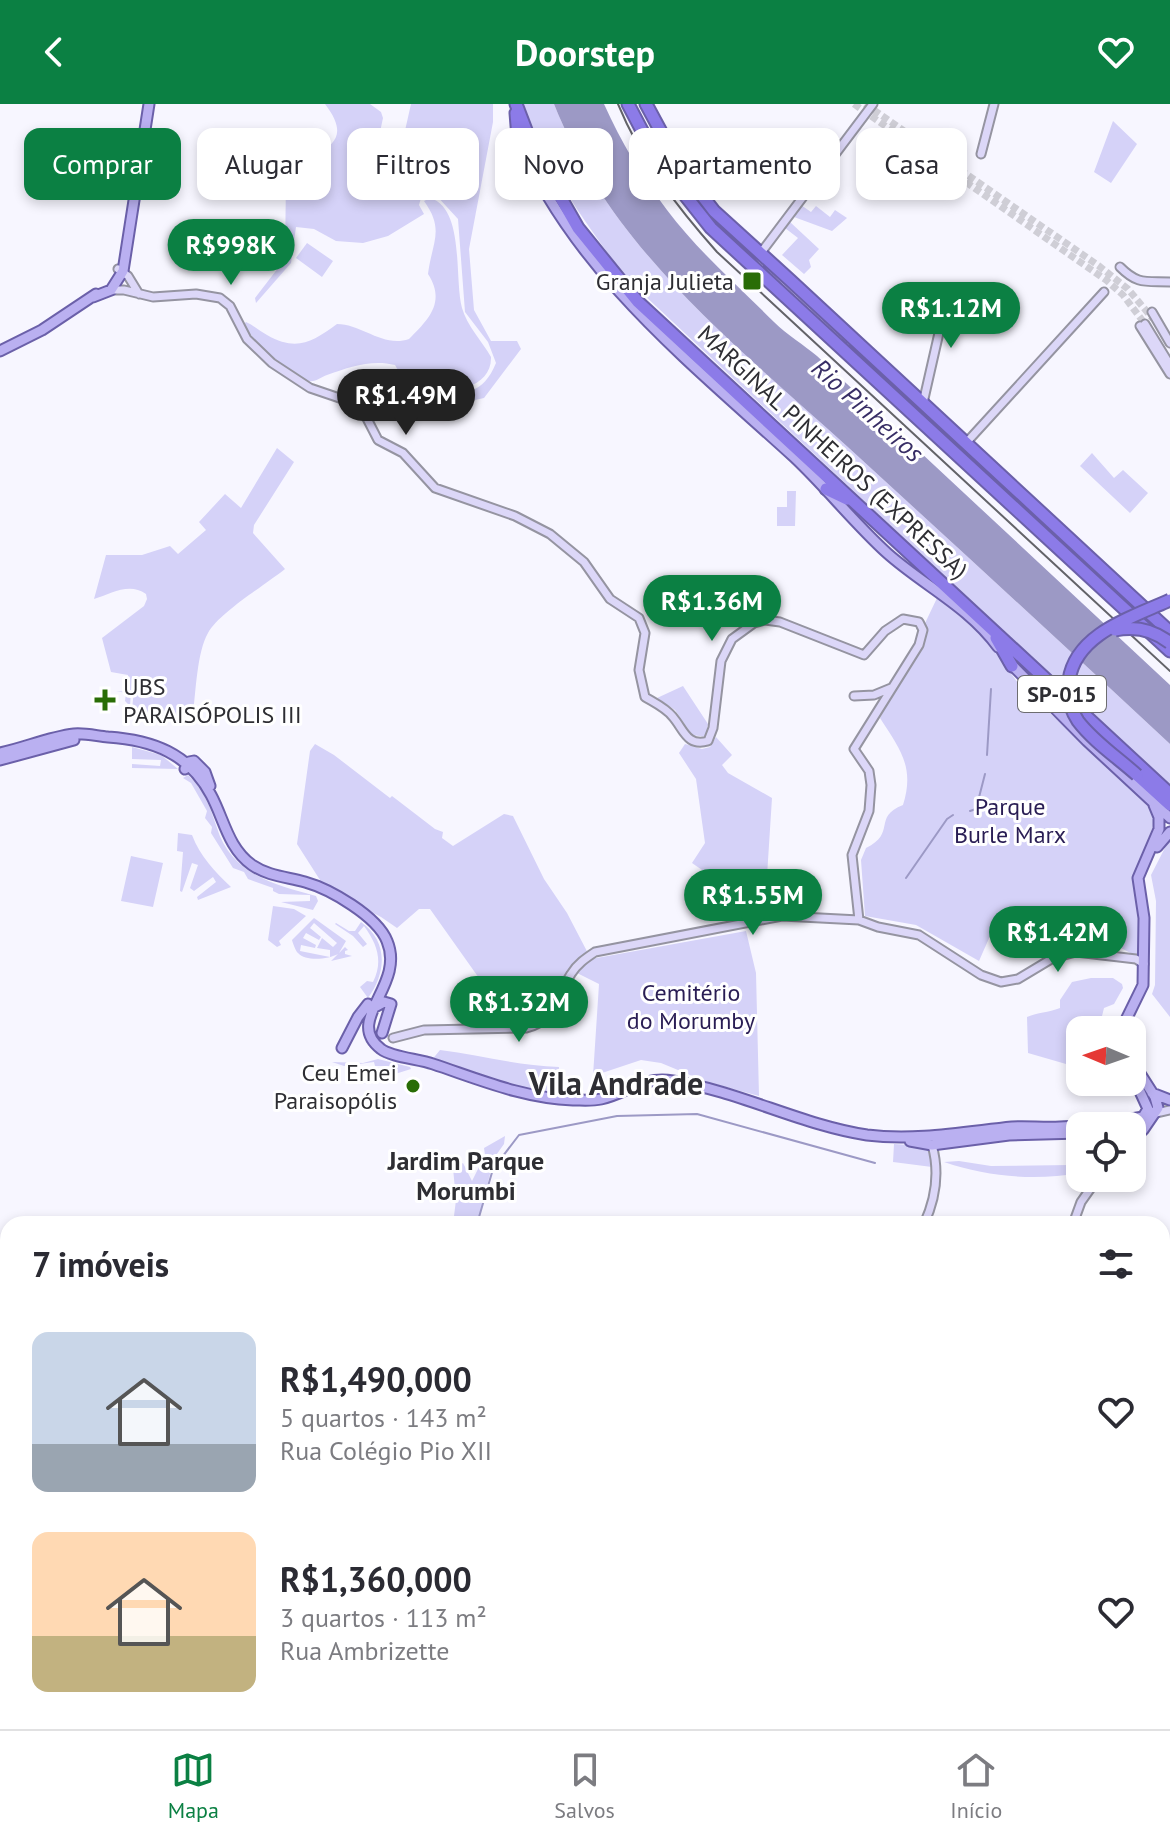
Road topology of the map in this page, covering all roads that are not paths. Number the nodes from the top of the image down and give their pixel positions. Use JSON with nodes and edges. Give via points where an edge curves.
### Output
{"nodes":[{"id":1,"x":149,"y":104,"type":"edge"},
{"id":2,"x":516,"y":104,"type":"edge"},
{"id":3,"x":628,"y":104,"type":"edge"},
{"id":4,"x":646,"y":104,"type":"edge"},
{"id":5,"x":859,"y":104,"type":"edge"},
{"id":6,"x":994,"y":104,"type":"edge"},
{"id":7,"x":870,"y":107,"type":"edge"},
{"id":8,"x":517,"y":128,"type":"edge"},
{"id":9,"x":981,"y":154,"type":"dead end"},
{"id":10,"x":550,"y":200,"type":"edge"},
{"id":11,"x":760,"y":254,"type":"junction"},
{"id":12,"x":1120,"y":267,"type":"dead end"},
{"id":13,"x":119,"y":270,"type":"junction"},
{"id":14,"x":131,"y":279,"type":"junction"},
{"id":15,"x":1170,"y":282,"type":"edge"},
{"id":16,"x":949,"y":289,"type":"dead end"},
{"id":17,"x":111,"y":290,"type":"junction"},
{"id":18,"x":1104,"y":292,"type":"dead end"},
{"id":19,"x":139,"y":294,"type":"junction"},
{"id":20,"x":93,"y":297,"type":"junction"},
{"id":21,"x":1152,"y":316,"type":"tunnel mouth"},
{"id":22,"x":1170,"y":346,"type":"edge"},
{"id":23,"x":0,"y":351,"type":"edge"},
{"id":24,"x":1170,"y":365,"type":"edge"},
{"id":25,"x":1170,"y":374,"type":"edge"},
{"id":26,"x":923,"y":403,"type":"junction"},
{"id":27,"x":966,"y":443,"type":"junction"},
{"id":28,"x":993,"y":487,"type":"junction"},
{"id":29,"x":826,"y":489,"type":"junction"},
{"id":30,"x":858,"y":504,"type":"junction"},
{"id":31,"x":1089,"y":557,"type":"junction"},
{"id":32,"x":1170,"y":600,"type":"edge"},
{"id":33,"x":984,"y":622,"type":"junction"},
{"id":34,"x":1170,"y":632,"type":"edge"},
{"id":35,"x":1101,"y":634,"type":"junction"},
{"id":36,"x":1170,"y":643,"type":"edge"},
{"id":37,"x":1170,"y":651,"type":"edge"},
{"id":38,"x":1012,"y":666,"type":"junction"},
{"id":39,"x":893,"y":687,"type":"junction"},
{"id":40,"x":854,"y":696,"type":"dead end"},
{"id":41,"x":0,"y":753,"type":"edge"},
{"id":42,"x":14,"y":754,"type":"junction"},
{"id":43,"x":0,"y":760,"type":"edge"},
{"id":44,"x":186,"y":766,"type":"junction"},
{"id":45,"x":1170,"y":794,"type":"edge"},
{"id":46,"x":1151,"y":799,"type":"junction"},
{"id":47,"x":1170,"y":805,"type":"edge"},
{"id":48,"x":1170,"y":818,"type":"edge"},
{"id":49,"x":1159,"y":824,"type":"junction"},
{"id":50,"x":1167,"y":834,"type":"edge"},
{"id":51,"x":859,"y":920,"type":"junction"},
{"id":52,"x":1141,"y":959,"type":"junction"},
{"id":53,"x":371,"y":1006,"type":"junction"},
{"id":54,"x":1127,"y":1016,"type":"edge"},
{"id":55,"x":1132,"y":1016,"type":"edge"},
{"id":56,"x":389,"y":1034,"type":"joint"},
{"id":57,"x":342,"y":1048,"type":"dead end"},
{"id":58,"x":1146,"y":1087,"type":"edge"},
{"id":59,"x":1146,"y":1090,"type":"edge"},
{"id":60,"x":1149,"y":1093,"type":"junction"},
{"id":61,"x":1170,"y":1101,"type":"edge"},
{"id":62,"x":1151,"y":1110,"type":"junction"},
{"id":63,"x":1170,"y":1110,"type":"edge"},
{"id":64,"x":1144,"y":1112,"type":"edge"},
{"id":65,"x":1146,"y":1117,"type":"edge"},
{"id":66,"x":1066,"y":1128,"type":"edge"},
{"id":67,"x":1066,"y":1133,"type":"edge"},
{"id":68,"x":988,"y":1134,"type":"junction"},
{"id":69,"x":934,"y":1141,"type":"junction"},
{"id":70,"x":1087,"y":1192,"type":"edge"},
{"id":71,"x":927,"y":1216,"type":"edge"},
{"id":72,"x":1076,"y":1216,"type":"edge"}],
"edges":[{"from":1,"to":13,"type":"main road"},
{"from":2,"to":8,"type":"highway"},
{"from":2,"to":30,"type":"highway","name":"MARGINAL PINHEIROS (EXPRESSA)","number":"SP-015","via":[[534,151],[578,228],[638,302]]},
{"from":3,"to":28,"type":"highway","via":[[658,161],[711,228]]},
{"from":4,"to":11,"type":"highway","via":[[696,189]]},
{"from":5,"to":7,"type":"street"},
{"from":6,"to":9,"type":"street"},
{"from":7,"to":11,"type":"street"},
{"from":10,"to":29,"type":"main road","via":[[594,264],[634,309]]},
{"from":11,"to":26,"type":"highway"},
{"from":12,"to":15,"type":"street","via":[[1127,277],[1140,281]]},
{"from":13,"to":14,"type":"street"},
{"from":13,"to":17,"type":"main road"},
{"from":13,"to":20,"type":"main road"},
{"from":14,"to":17,"type":"street"},
{"from":14,"to":19,"type":"street"},
{"from":16,"to":26,"type":"street"},
{"from":17,"to":19,"type":"street"},
{"from":17,"to":20,"type":"main road"},
{"from":18,"to":27,"type":"street"},
{"from":19,"to":39,"type":"street","via":[[220,298],[247,339],[272,363],[310,388],[360,405],[378,440],[403,453],[435,488],[550,534],[584,562],[613,601],[637,615],[645,633],[639,670],[645,697],[670,713],[691,740],[705,742],[713,728],[720,665],[732,639],[758,621],[780,622],[864,655],[893,624],[903,619],[919,622],[922,639]]},
{"from":20,"to":23,"type":"main road"},
{"from":21,"to":22,"type":"street"},
{"from":24,"to":25,"type":"street","via":[[1142,325]]},
{"from":26,"to":27,"type":"highway"},
{"from":27,"to":31,"type":"highway"},
{"from":28,"to":31,"type":"highway","via":[[1004,490]]},
{"from":28,"to":37,"type":"highway"},
{"from":29,"to":30,"type":"highway"},
{"from":29,"to":38,"type":"main road","via":[[889,554],[975,621]]},
{"from":30,"to":33,"type":"highway","name":"MARGINAL PINHEIROS (EXPRESSA)","number":"SP-015"},
{"from":31,"to":34,"type":"highway"},
{"from":32,"to":35,"type":"highway","bridge":true},
{"from":33,"to":38,"type":"highway"},
{"from":33,"to":45,"type":"highway","name":"MARGINAL PINHEIROS (EXPRESSA)","number":"SP-015"},
{"from":35,"to":36,"type":"highway","bridge":true,"via":[[1135,628]]},
{"from":35,"to":47,"type":"highway","bridge":true,"via":[[1075,659],[1068,685],[1071,707],[1085,728]]},
{"from":38,"to":46,"type":"main road"},
{"from":39,"to":40,"type":"street"},
{"from":39,"to":51,"type":"street","via":[[855,746],[871,776],[869,811],[852,855]]},
{"from":41,"to":42,"type":"main road"},
{"from":42,"to":43,"type":"main road"},
{"from":42,"to":44,"type":"main road","via":[[74,740],[131,743]]},
{"from":44,"to":53,"type":"main road","via":[[244,865],[272,880],[313,890],[376,929],[387,955],[384,979]]},
{"from":44,"to":53,"type":"main road","via":[[193,760],[203,769],[227,834],[252,865],[310,884],[380,927],[392,963],[388,981]]},
{"from":46,"to":48,"type":"main road"},
{"from":46,"to":49,"type":"main road"},
{"from":49,"to":50,"type":"main road","via":[[1167,827]]},
{"from":49,"to":52,"type":"main road","via":[[1138,878],[1144,918]]},
{"from":50,"to":55,"type":"main road","via":[[1143,875],[1148,987]]},
{"from":51,"to":52,"type":"street","via":[[926,938],[970,969],[1001,982],[1076,952]]},
{"from":51,"to":56,"type":"street","via":[[782,916],[605,949],[582,961],[550,1015],[538,1025]]},
{"from":52,"to":54,"type":"main road","via":[[1142,990]]},
{"from":53,"to":56,"type":"main road","via":[[391,1004]]},
{"from":53,"to":57,"type":"main road","via":[[358,1017]]},
{"from":53,"to":69,"type":"main road","via":[[369,1031],[383,1050],[526,1095],[601,1099],[640,1083],[673,1081],[865,1134]]},
{"from":58,"to":60,"type":"main road"},
{"from":59,"to":60,"type":"main road"},
{"from":60,"to":61,"type":"main road"},
{"from":60,"to":62,"type":"main road"},
{"from":61,"to":62,"type":"street"},
{"from":62,"to":63,"type":"street"},
{"from":62,"to":64,"type":"main road"},
{"from":62,"to":65,"type":"main road"},
{"from":66,"to":68,"type":"main road"},
{"from":67,"to":68,"type":"main road"},
{"from":68,"to":69,"type":"main road"},
{"from":68,"to":69,"type":"main road","via":[[948,1135]]},
{"from":69,"to":71,"type":"street","via":[[935,1192]]},
{"from":70,"to":72,"type":"street"}]}
